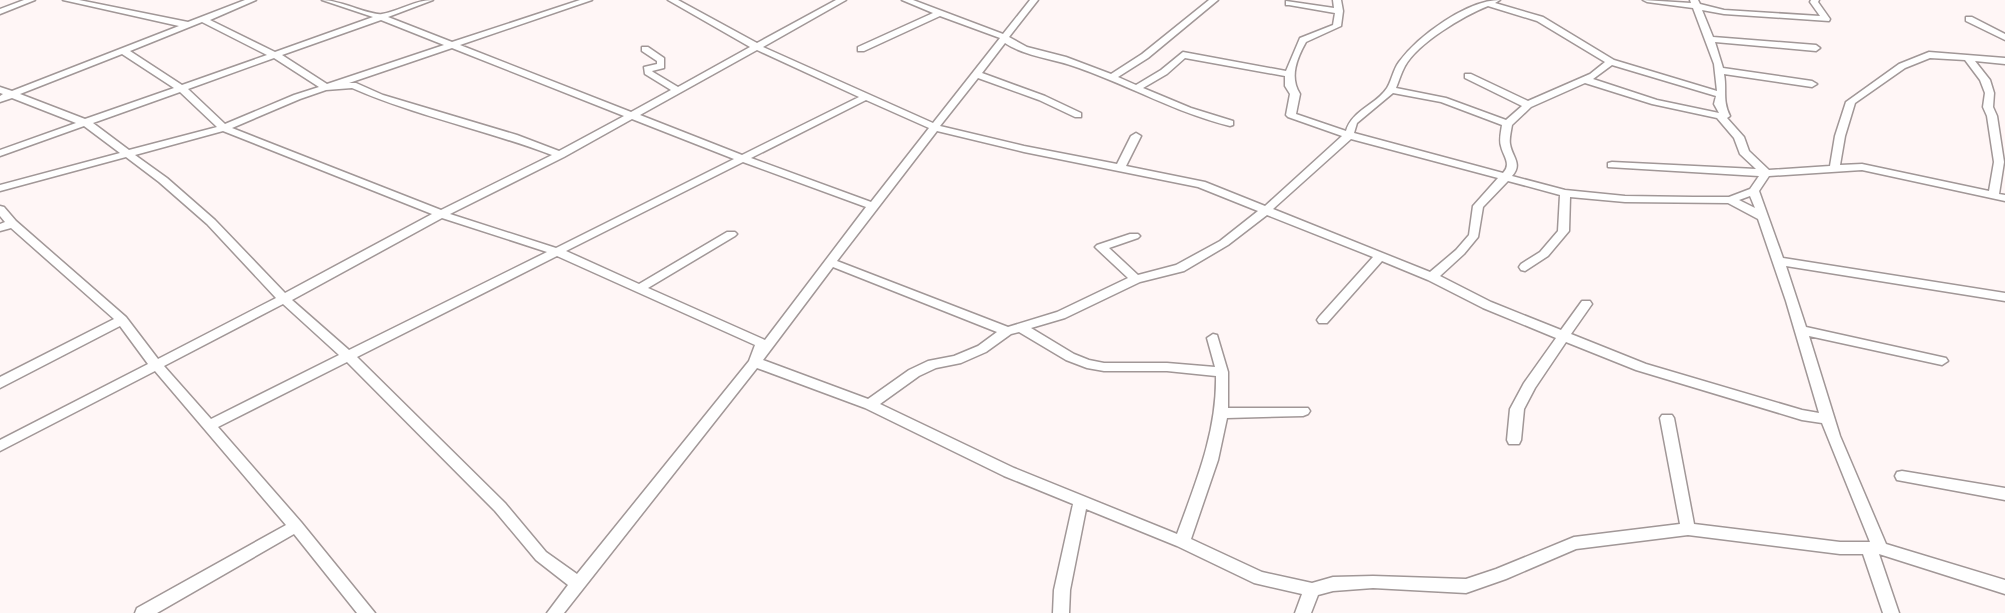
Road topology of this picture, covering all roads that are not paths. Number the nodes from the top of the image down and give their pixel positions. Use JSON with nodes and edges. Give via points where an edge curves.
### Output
{"nodes":[{"id":1,"x":31,"y":0,"type":"edge"},
{"id":2,"x":67,"y":0,"type":"edge"},
{"id":3,"x":252,"y":0,"type":"edge"},
{"id":4,"x":326,"y":0,"type":"edge"},
{"id":5,"x":347,"y":0,"type":"edge"},
{"id":6,"x":429,"y":0,"type":"edge"},
{"id":7,"x":588,"y":0,"type":"edge"},
{"id":8,"x":672,"y":0,"type":"edge"},
{"id":9,"x":695,"y":0,"type":"edge"},
{"id":10,"x":842,"y":0,"type":"edge"},
{"id":11,"x":906,"y":0,"type":"edge"},
{"id":12,"x":1034,"y":0,"type":"edge"},
{"id":13,"x":1214,"y":0,"type":"edge"},
{"id":14,"x":1337,"y":0,"type":"edge"},
{"id":15,"x":1647,"y":0,"type":"edge"},
{"id":16,"x":1815,"y":0,"type":"edge"},
{"id":17,"x":1493,"y":2,"type":"edge"},
{"id":18,"x":1289,"y":3,"type":"dead end"},
{"id":19,"x":1695,"y":3,"type":"edge"},
{"id":20,"x":337,"y":4,"type":"junction"},
{"id":21,"x":681,"y":5,"type":"junction"},
{"id":22,"x":1339,"y":11,"type":"junction"},
{"id":23,"x":0,"y":12,"type":"edge"},
{"id":24,"x":939,"y":13,"type":"junction"},
{"id":25,"x":380,"y":17,"type":"junction"},
{"id":26,"x":202,"y":19,"type":"junction"},
{"id":27,"x":1970,"y":19,"type":"dead end"},
{"id":28,"x":189,"y":25,"type":"junction"},
{"id":29,"x":1004,"y":37,"type":"junction"},
{"id":30,"x":2005,"y":37,"type":"edge"},
{"id":31,"x":1709,"y":39,"type":"junction"},
{"id":32,"x":452,"y":46,"type":"junction"},
{"id":33,"x":759,"y":48,"type":"junction"},
{"id":34,"x":1816,"y":48,"type":"dead end"},
{"id":35,"x":645,"y":49,"type":"dead end"},
{"id":36,"x":861,"y":49,"type":"dead end"},
{"id":37,"x":122,"y":50,"type":"junction"},
{"id":38,"x":275,"y":56,"type":"junction"},
{"id":39,"x":1967,"y":57,"type":"junction"},
{"id":40,"x":2005,"y":61,"type":"edge"},
{"id":41,"x":1611,"y":62,"type":"junction"},
{"id":42,"x":1719,"y":70,"type":"junction"},
{"id":43,"x":976,"y":74,"type":"junction"},
{"id":44,"x":1289,"y":74,"type":"junction"},
{"id":45,"x":1468,"y":76,"type":"dead end"},
{"id":46,"x":1111,"y":78,"type":"junction"},
{"id":47,"x":1583,"y":79,"type":"junction"},
{"id":48,"x":1812,"y":84,"type":"dead end"},
{"id":49,"x":181,"y":88,"type":"junction"},
{"id":50,"x":327,"y":88,"type":"junction"},
{"id":51,"x":1137,"y":88,"type":"junction"},
{"id":52,"x":0,"y":90,"type":"edge"},
{"id":53,"x":1391,"y":90,"type":"junction"},
{"id":54,"x":679,"y":91,"type":"junction"},
{"id":55,"x":13,"y":94,"type":"junction"},
{"id":56,"x":1721,"y":95,"type":"junction"},
{"id":57,"x":867,"y":96,"type":"junction"},
{"id":58,"x":0,"y":99,"type":"edge"},
{"id":59,"x":1528,"y":105,"type":"junction"},
{"id":60,"x":634,"y":115,"type":"junction"},
{"id":61,"x":1078,"y":116,"type":"dead end"},
{"id":62,"x":1720,"y":116,"type":"junction"},
{"id":63,"x":1992,"y":116,"type":"junction"},
{"id":64,"x":2005,"y":119,"type":"edge"},
{"id":65,"x":86,"y":123,"type":"junction"},
{"id":66,"x":1230,"y":123,"type":"dead end"},
{"id":67,"x":1507,"y":124,"type":"junction"},
{"id":68,"x":224,"y":128,"type":"junction"},
{"id":69,"x":936,"y":128,"type":"junction"},
{"id":70,"x":1349,"y":135,"type":"junction"},
{"id":71,"x":1136,"y":136,"type":"dead end"},
{"id":72,"x":127,"y":152,"type":"junction"},
{"id":73,"x":0,"y":153,"type":"edge"},
{"id":74,"x":560,"y":155,"type":"junction"},
{"id":75,"x":743,"y":159,"type":"junction"},
{"id":76,"x":1612,"y":165,"type":"dead end"},
{"id":77,"x":1120,"y":169,"type":"junction"},
{"id":78,"x":1834,"y":170,"type":"junction"},
{"id":79,"x":1766,"y":173,"type":"junction"},
{"id":80,"x":1503,"y":177,"type":"junction"},
{"id":81,"x":0,"y":188,"type":"edge"},
{"id":82,"x":1754,"y":191,"type":"junction"},
{"id":83,"x":1565,"y":193,"type":"junction"},
{"id":84,"x":2000,"y":197,"type":"edge"},
{"id":85,"x":1730,"y":200,"type":"junction"},
{"id":86,"x":873,"y":206,"type":"junction"},
{"id":87,"x":0,"y":209,"type":"edge"},
{"id":88,"x":1265,"y":211,"type":"junction"},
{"id":89,"x":441,"y":214,"type":"junction"},
{"id":90,"x":1761,"y":216,"type":"junction"},
{"id":91,"x":12,"y":223,"type":"junction"},
{"id":92,"x":0,"y":228,"type":"edge"},
{"id":93,"x":731,"y":234,"type":"dead end"},
{"id":94,"x":1134,"y":236,"type":"dead end"},
{"id":95,"x":558,"y":252,"type":"junction"},
{"id":96,"x":1380,"y":256,"type":"junction"},
{"id":97,"x":1778,"y":261,"type":"junction"},
{"id":98,"x":829,"y":262,"type":"junction"},
{"id":99,"x":1525,"y":267,"type":"dead end"},
{"id":100,"x":1432,"y":277,"type":"junction"},
{"id":101,"x":1136,"y":279,"type":"junction"},
{"id":102,"x":638,"y":290,"type":"junction"},
{"id":103,"x":2005,"y":297,"type":"edge"},
{"id":104,"x":284,"y":299,"type":"junction"},
{"id":105,"x":1586,"y":304,"type":"dead end"},
{"id":106,"x":122,"y":320,"type":"junction"},
{"id":107,"x":1323,"y":320,"type":"dead end"},
{"id":108,"x":1022,"y":328,"type":"junction"},
{"id":109,"x":1800,"y":330,"type":"junction"},
{"id":110,"x":1007,"y":331,"type":"junction"},
{"id":111,"x":1564,"y":336,"type":"junction"},
{"id":112,"x":1213,"y":338,"type":"dead end"},
{"id":113,"x":348,"y":356,"type":"junction"},
{"id":114,"x":1942,"y":361,"type":"dead end"},
{"id":115,"x":755,"y":362,"type":"junction"},
{"id":116,"x":157,"y":366,"type":"junction"},
{"id":117,"x":1222,"y":372,"type":"junction"},
{"id":118,"x":0,"y":383,"type":"edge"},
{"id":119,"x":870,"y":405,"type":"junction"},
{"id":120,"x":1303,"y":411,"type":"dead end"},
{"id":121,"x":1222,"y":413,"type":"junction"},
{"id":122,"x":1802,"y":415,"type":"junction"},
{"id":123,"x":1667,"y":418,"type":"dead end"},
{"id":124,"x":1828,"y":419,"type":"junction"},
{"id":125,"x":209,"y":426,"type":"junction"},
{"id":126,"x":1833,"y":436,"type":"junction"},
{"id":127,"x":1514,"y":440,"type":"dead end"},
{"id":128,"x":0,"y":446,"type":"edge"},
{"id":129,"x":1902,"y":476,"type":"dead end"},
{"id":130,"x":2005,"y":494,"type":"edge"},
{"id":131,"x":1081,"y":500,"type":"junction"},
{"id":132,"x":296,"y":526,"type":"junction"},
{"id":133,"x":1688,"y":529,"type":"junction"},
{"id":134,"x":1182,"y":542,"type":"junction"},
{"id":135,"x":1874,"y":548,"type":"junction"},
{"id":136,"x":578,"y":584,"type":"junction"},
{"id":137,"x":2005,"y":587,"type":"edge"},
{"id":138,"x":1312,"y":590,"type":"junction"},
{"id":139,"x":1308,"y":611,"type":"edge"},
{"id":140,"x":143,"y":613,"type":"edge"},
{"id":141,"x":367,"y":613,"type":"edge"},
{"id":142,"x":555,"y":613,"type":"edge"},
{"id":143,"x":1061,"y":613,"type":"edge"},
{"id":144,"x":1891,"y":613,"type":"edge"}],
"edges":[{"from":1,"to":23,"type":"street"},
{"from":2,"to":28,"type":"street"},
{"from":3,"to":26,"type":"street"},
{"from":4,"to":20,"type":"street"},
{"from":5,"to":20,"type":"street"},
{"from":6,"to":25,"type":"street"},
{"from":7,"to":32,"type":"street"},
{"from":8,"to":21,"type":"street"},
{"from":9,"to":21,"type":"street"},
{"from":10,"to":33,"type":"street"},
{"from":11,"to":24,"type":"street"},
{"from":12,"to":29,"type":"street"},
{"from":13,"to":46,"type":"street"},
{"from":14,"to":22,"type":"street"},
{"from":15,"to":19,"type":"street"},
{"from":16,"to":19,"type":"street","via":[[1826,19],[1724,12]]},
{"from":17,"to":41,"type":"street","via":[[1540,20]]},
{"from":17,"to":53,"type":"street","via":[[1433,33],[1401,65]]},
{"from":18,"to":22,"type":"street"},
{"from":19,"to":31,"type":"street"},
{"from":20,"to":25,"type":"street"},
{"from":21,"to":33,"type":"street"},
{"from":22,"to":44,"type":"street","via":[[1337,26],[1303,40]]},
{"from":24,"to":29,"type":"street"},
{"from":24,"to":36,"type":"street"},
{"from":25,"to":32,"type":"street"},
{"from":25,"to":38,"type":"street"},
{"from":26,"to":28,"type":"street"},
{"from":26,"to":38,"type":"street"},
{"from":27,"to":30,"type":"street"},
{"from":28,"to":37,"type":"street"},
{"from":29,"to":43,"type":"street"},
{"from":29,"to":46,"type":"street","via":[[1016,47],[1062,58]]},
{"from":31,"to":34,"type":"street"},
{"from":31,"to":42,"type":"street"},
{"from":32,"to":50,"type":"street"},
{"from":32,"to":60,"type":"street"},
{"from":33,"to":54,"type":"street"},
{"from":33,"to":57,"type":"street"},
{"from":35,"to":54,"type":"street","via":[[661,60],[661,66],[647,69],[649,74]]},
{"from":37,"to":49,"type":"street"},
{"from":37,"to":55,"type":"street"},
{"from":38,"to":49,"type":"street"},
{"from":38,"to":50,"type":"street"},
{"from":39,"to":40,"type":"street"},
{"from":39,"to":63,"type":"street","via":[[1989,85],[1992,96],[1988,107]]},
{"from":39,"to":78,"type":"street","via":[[1929,55],[1902,66],[1857,96],[1851,102],[1840,136]]},
{"from":41,"to":47,"type":"street"},
{"from":41,"to":56,"type":"street"},
{"from":42,"to":48,"type":"street"},
{"from":42,"to":56,"type":"street"},
{"from":43,"to":61,"type":"street"},
{"from":43,"to":69,"type":"street"},
{"from":44,"to":51,"type":"street","via":[[1183,55]]},
{"from":44,"to":70,"type":"street","via":[[1295,94],[1291,114]]},
{"from":45,"to":59,"type":"street"},
{"from":46,"to":51,"type":"street"},
{"from":47,"to":59,"type":"street"},
{"from":47,"to":62,"type":"street","via":[[1655,102]]},
{"from":49,"to":65,"type":"street"},
{"from":49,"to":68,"type":"street"},
{"from":50,"to":68,"type":"street"},
{"from":50,"to":74,"type":"street","via":[[353,86]]},
{"from":51,"to":66,"type":"street","via":[[1179,109]]},
{"from":52,"to":55,"type":"street"},
{"from":53,"to":67,"type":"street","via":[[1443,100]]},
{"from":53,"to":70,"type":"street","via":[[1353,122]]},
{"from":54,"to":60,"type":"street"},
{"from":55,"to":58,"type":"street"},
{"from":55,"to":65,"type":"street"},
{"from":56,"to":62,"type":"street","via":[[1719,104],[1725,116]]},
{"from":57,"to":69,"type":"street"},
{"from":57,"to":75,"type":"street"},
{"from":59,"to":67,"type":"street"},
{"from":60,"to":74,"type":"street"},
{"from":60,"to":75,"type":"street"},
{"from":62,"to":79,"type":"street","via":[[1739,137],[1744,152]]},
{"from":63,"to":64,"type":"street"},
{"from":63,"to":84,"type":"street"},
{"from":65,"to":72,"type":"street"},
{"from":65,"to":73,"type":"street"},
{"from":67,"to":80,"type":"street","via":[[1505,144],[1513,164]]},
{"from":68,"to":72,"type":"street"},
{"from":68,"to":89,"type":"street"},
{"from":69,"to":77,"type":"street"},
{"from":69,"to":86,"type":"street"},
{"from":70,"to":80,"type":"street"},
{"from":70,"to":88,"type":"street"},
{"from":71,"to":77,"type":"street"},
{"from":72,"to":81,"type":"street"},
{"from":72,"to":104,"type":"street","via":[[211,222]]},
{"from":74,"to":89,"type":"street"},
{"from":75,"to":86,"type":"street"},
{"from":75,"to":95,"type":"street"},
{"from":76,"to":79,"type":"street"},
{"from":77,"to":88,"type":"street","via":[[1201,184]]},
{"from":78,"to":79,"type":"street"},
{"from":78,"to":84,"type":"street","via":[[1876,169]]},
{"from":79,"to":82,"type":"street"},
{"from":80,"to":83,"type":"street"},
{"from":80,"to":100,"type":"street","via":[[1478,206],[1474,235]]},
{"from":82,"to":85,"type":"street"},
{"from":82,"to":90,"type":"street"},
{"from":83,"to":85,"type":"street","via":[[1625,200]]},
{"from":83,"to":99,"type":"street","via":[[1563,231],[1544,254]]},
{"from":85,"to":90,"type":"street"},
{"from":86,"to":98,"type":"street"},
{"from":87,"to":91,"type":"street"},
{"from":88,"to":96,"type":"street"},
{"from":88,"to":101,"type":"street","via":[[1224,243],[1180,268]]},
{"from":89,"to":95,"type":"street"},
{"from":89,"to":104,"type":"street"},
{"from":90,"to":97,"type":"street"},
{"from":91,"to":92,"type":"street"},
{"from":91,"to":106,"type":"street"},
{"from":93,"to":102,"type":"street"},
{"from":94,"to":101,"type":"street","via":[[1101,247]]},
{"from":95,"to":102,"type":"street"},
{"from":95,"to":113,"type":"street"},
{"from":96,"to":100,"type":"street"},
{"from":96,"to":107,"type":"street"},
{"from":97,"to":103,"type":"street"},
{"from":97,"to":109,"type":"street"},
{"from":98,"to":110,"type":"street"},
{"from":98,"to":115,"type":"street"},
{"from":100,"to":111,"type":"street","via":[[1487,305]]},
{"from":101,"to":108,"type":"street","via":[[1061,315]]},
{"from":102,"to":115,"type":"street","via":[[762,342]]},
{"from":104,"to":113,"type":"street"},
{"from":104,"to":116,"type":"street"},
{"from":105,"to":111,"type":"street"},
{"from":106,"to":116,"type":"street"},
{"from":106,"to":118,"type":"street"},
{"from":108,"to":110,"type":"street"},
{"from":108,"to":117,"type":"street","via":[[1070,357],[1104,368],[1167,367]]},
{"from":109,"to":114,"type":"street"},
{"from":109,"to":124,"type":"street"},
{"from":110,"to":119,"type":"street","via":[[982,349],[914,373]]},
{"from":111,"to":122,"type":"street","via":[[1641,367]]},
{"from":111,"to":127,"type":"street","via":[[1517,409]]},
{"from":112,"to":117,"type":"street"},
{"from":113,"to":125,"type":"street"},
{"from":113,"to":136,"type":"street","via":[[500,507],[541,556]]},
{"from":115,"to":119,"type":"street"},
{"from":115,"to":136,"type":"street"},
{"from":116,"to":125,"type":"street"},
{"from":116,"to":128,"type":"street"},
{"from":117,"to":121,"type":"street"},
{"from":119,"to":131,"type":"street","via":[[1009,472]]},
{"from":120,"to":121,"type":"street"},
{"from":121,"to":134,"type":"street","via":[[1214,450]]},
{"from":122,"to":124,"type":"street"},
{"from":122,"to":126,"type":"street"},
{"from":123,"to":133,"type":"street"},
{"from":124,"to":126,"type":"street"},
{"from":125,"to":132,"type":"street"},
{"from":126,"to":135,"type":"street"},
{"from":129,"to":130,"type":"street"},
{"from":131,"to":134,"type":"street"},
{"from":131,"to":143,"type":"street","via":[[1062,590]]},
{"from":132,"to":140,"type":"street"},
{"from":132,"to":141,"type":"street"},
{"from":133,"to":135,"type":"street","via":[[1840,548]]},
{"from":133,"to":138,"type":"street","via":[[1574,543],[1466,586],[1373,582],[1333,584]]},
{"from":134,"to":138,"type":"street","via":[[1259,578]]},
{"from":135,"to":137,"type":"street"},
{"from":135,"to":144,"type":"street"},
{"from":136,"to":142,"type":"street"},
{"from":138,"to":139,"type":"street"}]}
